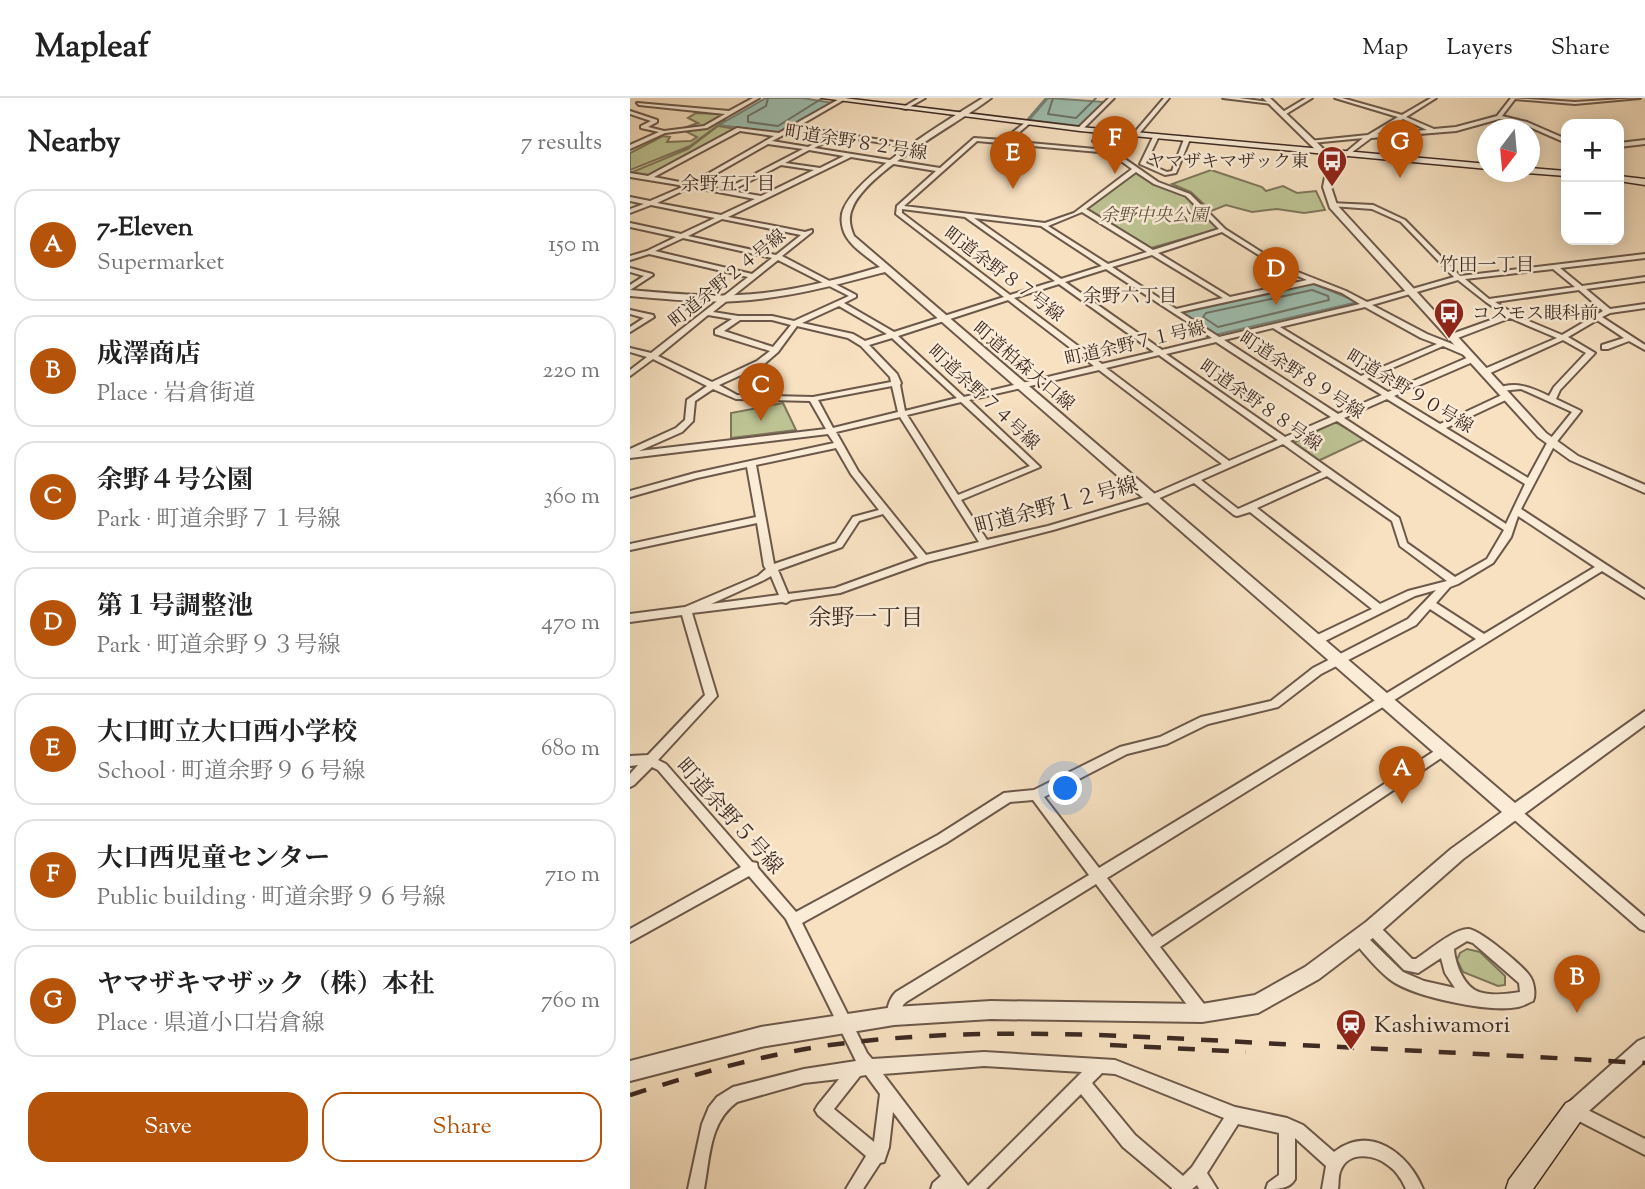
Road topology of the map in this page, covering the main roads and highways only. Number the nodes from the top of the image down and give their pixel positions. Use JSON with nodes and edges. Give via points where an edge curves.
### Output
{"nodes":[{"id":1,"x":826,"y":98,"type":"edge"},
{"id":2,"x":843,"y":99,"type":"edge"},
{"id":3,"x":1477,"y":166,"type":"edge"},
{"id":4,"x":1540,"y":172,"type":"edge"},
{"id":5,"x":1561,"y":174,"type":"edge"},
{"id":6,"x":1624,"y":180,"type":"edge"},
{"id":7,"x":1645,"y":182,"type":"edge"},
{"id":8,"x":1574,"y":1111,"type":"road end"},
{"id":9,"x":1518,"y":1189,"type":"edge"}],
"edges":[{"from":1,"to":2,"type":"main road"},
{"from":2,"to":3,"type":"main road","via":[[1080,129]]},
{"from":4,"to":5,"type":"main road"},
{"from":6,"to":7,"type":"main road"},
{"from":8,"to":9,"type":"main road"}]}
